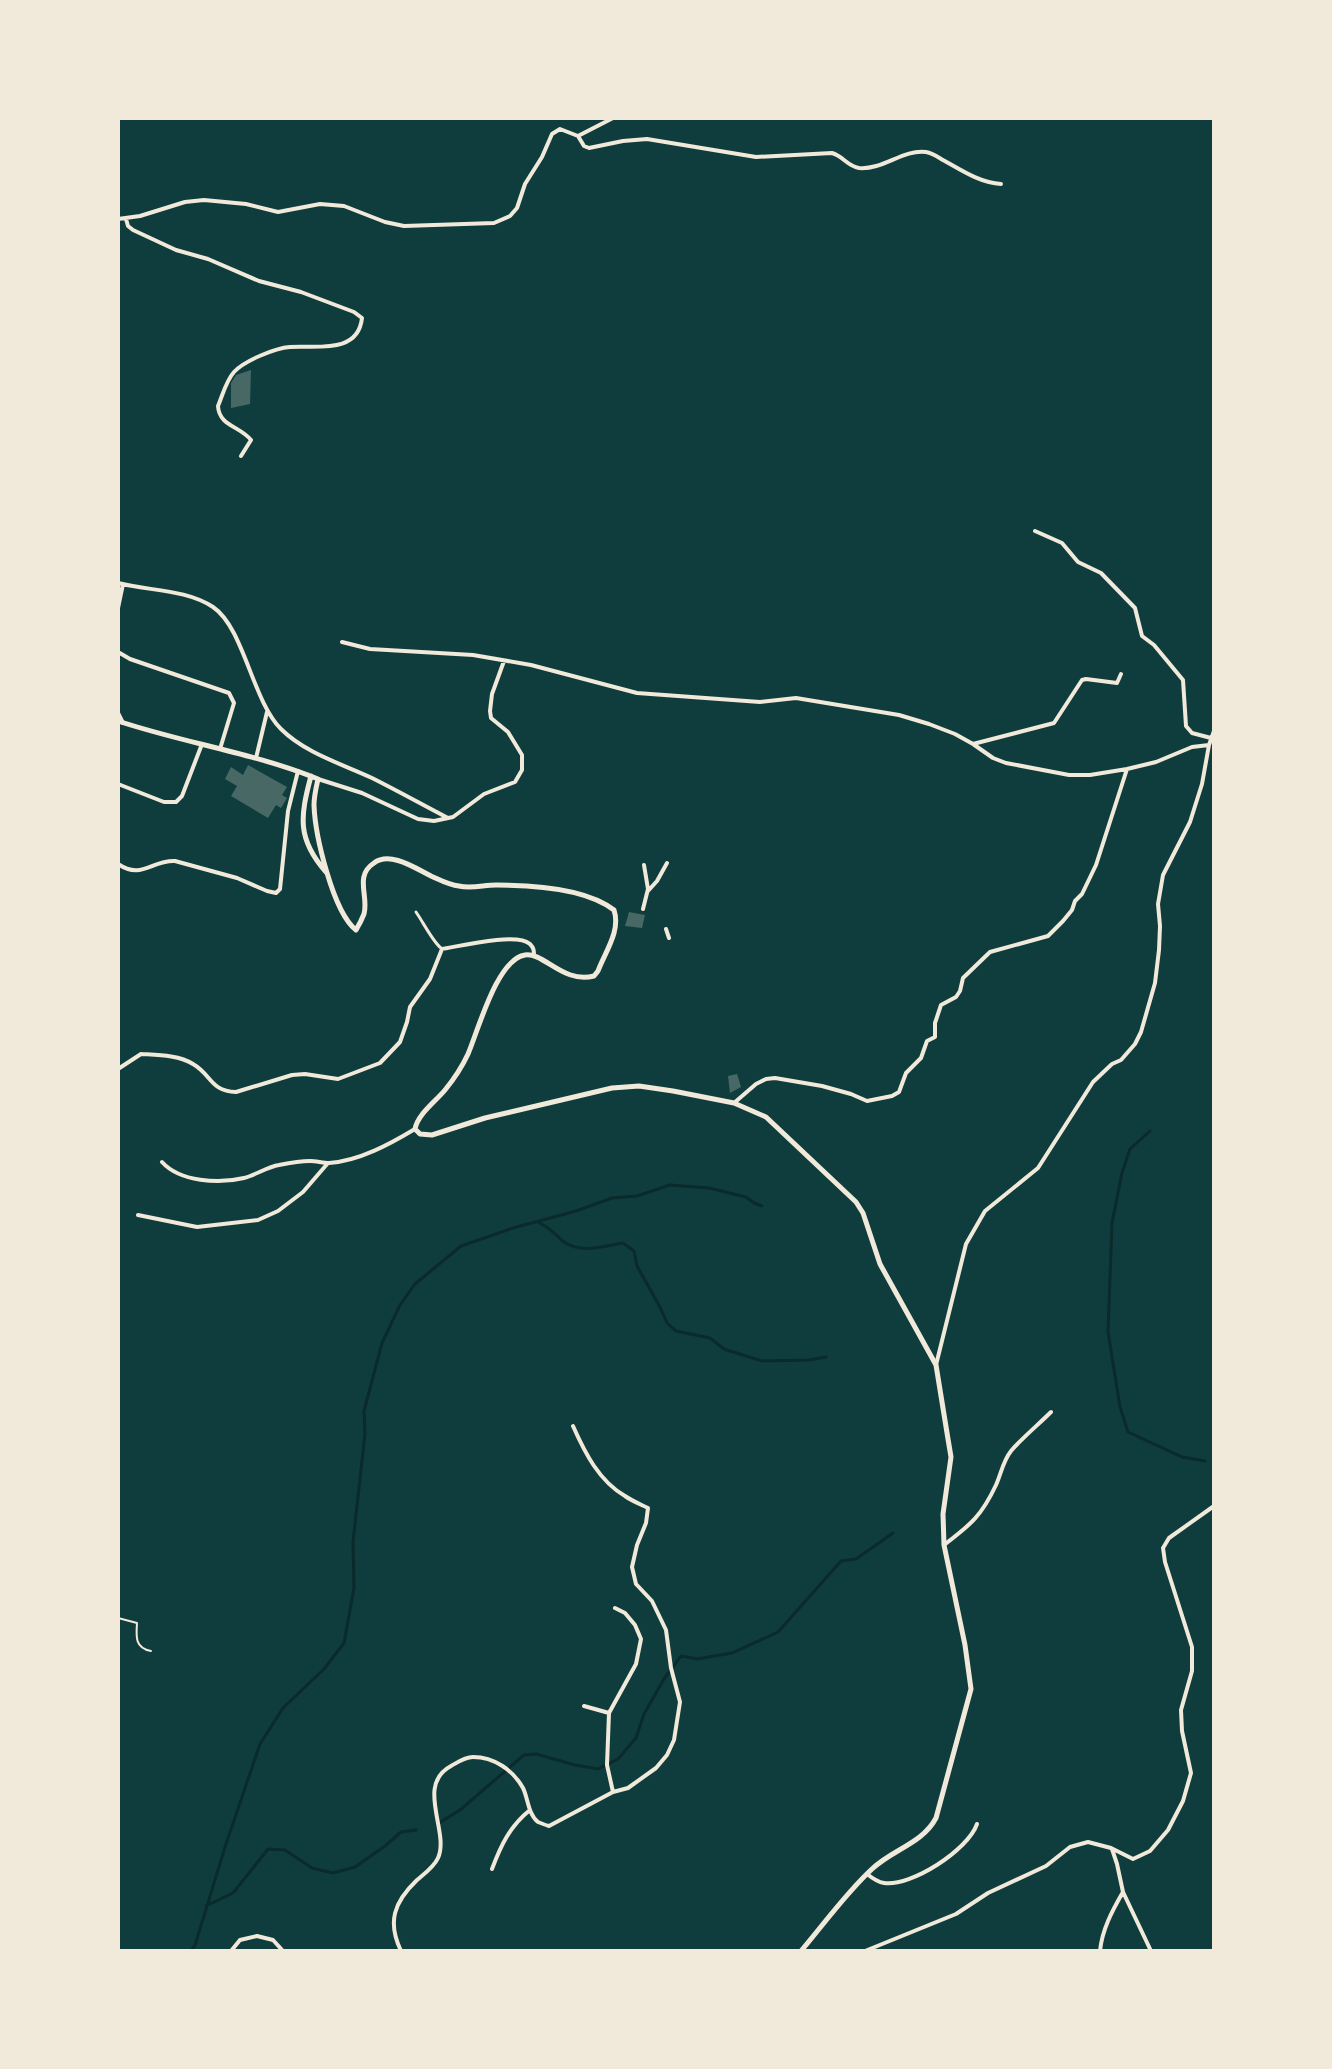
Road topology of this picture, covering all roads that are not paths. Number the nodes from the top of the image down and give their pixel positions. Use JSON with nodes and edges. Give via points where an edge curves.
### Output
{"nodes":[{"id":1,"x":613,"y":118,"type":"edge"},
{"id":2,"x":578,"y":136,"type":"junction"},
{"id":3,"x":1001,"y":184,"type":"dead end"},
{"id":4,"x":118,"y":219,"type":"edge"},
{"id":5,"x":126,"y":219,"type":"junction"},
{"id":6,"x":241,"y":456,"type":"dead end"},
{"id":7,"x":1035,"y":531,"type":"dead end"},
{"id":8,"x":120,"y":584,"type":"edge"},
{"id":9,"x":118,"y":608,"type":"edge"},
{"id":10,"x":342,"y":642,"type":"dead end"},
{"id":11,"x":118,"y":652,"type":"edge"},
{"id":12,"x":504,"y":661,"type":"junction"},
{"id":13,"x":1121,"y":674,"type":"dead end"},
{"id":14,"x":267,"y":712,"type":"junction"},
{"id":15,"x":118,"y":713,"type":"edge"},
{"id":16,"x":120,"y":722,"type":"edge"},
{"id":17,"x":1214,"y":731,"type":"edge"},
{"id":18,"x":1211,"y":738,"type":"junction"},
{"id":19,"x":202,"y":744,"type":"junction"},
{"id":20,"x":973,"y":744,"type":"junction"},
{"id":21,"x":1209,"y":745,"type":"junction"},
{"id":22,"x":220,"y":750,"type":"junction"},
{"id":23,"x":256,"y":758,"type":"junction"},
{"id":24,"x":1127,"y":769,"type":"junction"},
{"id":25,"x":298,"y":771,"type":"junction"},
{"id":26,"x":311,"y":776,"type":"junction"},
{"id":27,"x":318,"y":779,"type":"junction"},
{"id":28,"x":118,"y":784,"type":"edge"},
{"id":29,"x":448,"y":818,"type":"junction"},
{"id":30,"x":667,"y":863,"type":"dead end"},
{"id":31,"x":118,"y":864,"type":"edge"},
{"id":32,"x":644,"y":865,"type":"dead end"},
{"id":33,"x":327,"y":873,"type":"junction"},
{"id":34,"x":647,"y":891,"type":"junction"},
{"id":35,"x":643,"y":909,"type":"dead end"},
{"id":36,"x":416,"y":912,"type":"dead end"},
{"id":37,"x":666,"y":929,"type":"dead end"},
{"id":38,"x":669,"y":938,"type":"dead end"},
{"id":39,"x":442,"y":949,"type":"junction"},
{"id":40,"x":534,"y":956,"type":"junction"},
{"id":41,"x":118,"y":1069,"type":"edge"},
{"id":42,"x":734,"y":1103,"type":"junction"},
{"id":43,"x":415,"y":1129,"type":"junction"},
{"id":44,"x":162,"y":1162,"type":"dead end"},
{"id":45,"x":328,"y":1163,"type":"junction"},
{"id":46,"x":138,"y":1215,"type":"dead end"},
{"id":47,"x":936,"y":1365,"type":"junction"},
{"id":48,"x":1051,"y":1412,"type":"dead end"},
{"id":49,"x":573,"y":1426,"type":"dead end"},
{"id":50,"x":1214,"y":1506,"type":"edge"},
{"id":51,"x":944,"y":1545,"type":"junction"},
{"id":52,"x":615,"y":1608,"type":"dead end"},
{"id":53,"x":118,"y":1618,"type":"edge"},
{"id":54,"x":151,"y":1651,"type":"dead end"},
{"id":55,"x":584,"y":1706,"type":"dead end"},
{"id":56,"x":609,"y":1713,"type":"junction"},
{"id":57,"x":613,"y":1792,"type":"junction"},
{"id":58,"x":530,"y":1810,"type":"junction"},
{"id":59,"x":977,"y":1824,"type":"dead end"},
{"id":60,"x":1111,"y":1848,"type":"junction"},
{"id":61,"x":492,"y":1869,"type":"dead end"},
{"id":62,"x":867,"y":1874,"type":"junction"},
{"id":63,"x":1123,"y":1892,"type":"junction"},
{"id":64,"x":231,"y":1951,"type":"edge"},
{"id":65,"x":283,"y":1951,"type":"edge"},
{"id":66,"x":401,"y":1951,"type":"edge"},
{"id":67,"x":801,"y":1951,"type":"edge"},
{"id":68,"x":865,"y":1951,"type":"edge"},
{"id":69,"x":1100,"y":1951,"type":"edge"},
{"id":70,"x":1151,"y":1951,"type":"edge"}],
"edges":[{"from":1,"to":2,"type":"street"},
{"from":2,"to":3,"type":"street","via":[[589,148],[647,139],[756,157],[832,153],[857,168],[928,152],[982,181]]},
{"from":2,"to":5,"type":"street","via":[[560,129],[552,134],[517,208],[494,223],[404,226],[344,206],[320,204],[278,212],[204,200]]},
{"from":4,"to":5,"type":"street"},
{"from":5,"to":6,"type":"street","via":[[133,230],[176,250],[362,318],[354,338],[325,348],[276,349],[232,374],[218,411],[251,440]]},
{"from":7,"to":18,"type":"street","via":[[1062,543],[1078,562],[1101,573],[1135,608],[1142,636],[1183,680],[1186,726]]},
{"from":8,"to":9,"type":"street"},
{"from":8,"to":14,"type":"street","via":[[213,607],[233,633]]},
{"from":10,"to":12,"type":"street"},
{"from":11,"to":22,"type":"street","via":[[229,693],[234,703]]},
{"from":12,"to":20,"type":"street","via":[[637,693],[760,702],[796,698],[899,715]]},
{"from":12,"to":29,"type":"street","via":[[492,694],[491,718],[522,755],[522,770],[515,782],[484,794]]},
{"from":13,"to":20,"type":"street","via":[[1117,683],[1082,680],[1054,723]]},
{"from":14,"to":23,"type":"street"},
{"from":14,"to":29,"type":"street","via":[[307,747]]},
{"from":15,"to":16,"type":"street"},
{"from":16,"to":19,"type":"street"},
{"from":17,"to":18,"type":"street"},
{"from":18,"to":21,"type":"street"},
{"from":19,"to":22,"type":"street"},
{"from":19,"to":28,"type":"street","via":[[182,796],[173,804]]},
{"from":20,"to":24,"type":"street","via":[[1006,763],[1049,773],[1090,775]]},
{"from":21,"to":24,"type":"street"},
{"from":21,"to":47,"type":"street","via":[[1190,822],[1163,875],[1155,983],[1141,1032],[1121,1060],[1093,1082],[1038,1168],[985,1211],[966,1244]]},
{"from":22,"to":23,"type":"street"},
{"from":23,"to":25,"type":"street"},
{"from":24,"to":42,"type":"street","via":[[1096,865],[1072,910],[1048,936],[990,952],[974,966],[956,997],[941,1005],[935,1037],[906,1073],[899,1092],[867,1101],[775,1078],[756,1084]]},
{"from":25,"to":26,"type":"street"},
{"from":25,"to":31,"type":"street","via":[[276,893],[175,861],[140,871]]},
{"from":26,"to":27,"type":"street"},
{"from":26,"to":33,"type":"street","via":[[304,834],[311,854]]},
{"from":27,"to":29,"type":"street","via":[[418,819]]},
{"from":27,"to":33,"type":"street","via":[[315,815]]},
{"from":30,"to":34,"type":"street"},
{"from":32,"to":34,"type":"street"},
{"from":33,"to":40,"type":"street","via":[[342,913],[356,930],[365,911],[365,873],[386,858],[458,886],[551,889],[592,898],[614,910],[616,928],[594,976],[566,973]]},
{"from":34,"to":35,"type":"street"},
{"from":36,"to":39,"type":"street"},
{"from":37,"to":38,"type":"street"},
{"from":39,"to":40,"type":"street","via":[[511,939],[530,944]]},
{"from":39,"to":41,"type":"street","via":[[410,1007],[400,1042],[380,1063],[338,1079],[292,1075],[236,1092],[223,1091],[197,1066],[180,1059],[141,1054]]},
{"from":40,"to":43,"type":"street","via":[[511,961],[504,971],[462,1067]]},
{"from":42,"to":43,"type":"street","via":[[639,1086],[598,1091],[428,1135]]},
{"from":42,"to":47,"type":"street","via":[[776,1125],[856,1202],[880,1264]]},
{"from":43,"to":45,"type":"street","via":[[391,1143]]},
{"from":44,"to":45,"type":"street","via":[[186,1177],[221,1181],[301,1161]]},
{"from":45,"to":46,"type":"street","via":[[303,1192],[258,1220],[197,1227]]},
{"from":47,"to":51,"type":"street","via":[[951,1457]]},
{"from":48,"to":51,"type":"street","via":[[1012,1450],[976,1518]]},
{"from":49,"to":57,"type":"street","via":[[598,1472],[623,1495],[648,1508],[632,1567],[636,1584],[652,1601],[666,1630],[680,1702],[667,1755],[628,1788]]},
{"from":50,"to":60,"type":"street","via":[[1163,1548],[1192,1647],[1192,1671],[1181,1710],[1191,1773],[1183,1801],[1150,1851],[1133,1859]]},
{"from":51,"to":62,"type":"street","via":[[965,1645],[968,1703],[932,1826]]},
{"from":52,"to":56,"type":"street","via":[[625,1613],[641,1639],[636,1664]]},
{"from":53,"to":54,"type":"lane","via":[[137,1623],[139,1645]]},
{"from":55,"to":56,"type":"street"},
{"from":56,"to":57,"type":"street","via":[[607,1765]]},
{"from":57,"to":58,"type":"street","via":[[549,1826],[538,1822]]},
{"from":58,"to":61,"type":"street","via":[[507,1834]]},
{"from":58,"to":66,"type":"street","via":[[523,1788],[503,1766],[473,1757],[445,1769],[434,1799],[439,1856],[409,1888],[393,1921]]},
{"from":59,"to":62,"type":"street","via":[[963,1845],[927,1870],[891,1883]]},
{"from":60,"to":63,"type":"street"},
{"from":60,"to":68,"type":"street","via":[[1088,1842],[1070,1847],[1046,1866],[956,1914]]},
{"from":62,"to":67,"type":"street"},
{"from":63,"to":69,"type":"street"},
{"from":63,"to":70,"type":"street"},
{"from":64,"to":65,"type":"street","via":[[240,1940],[257,1936],[273,1940]]}]}
